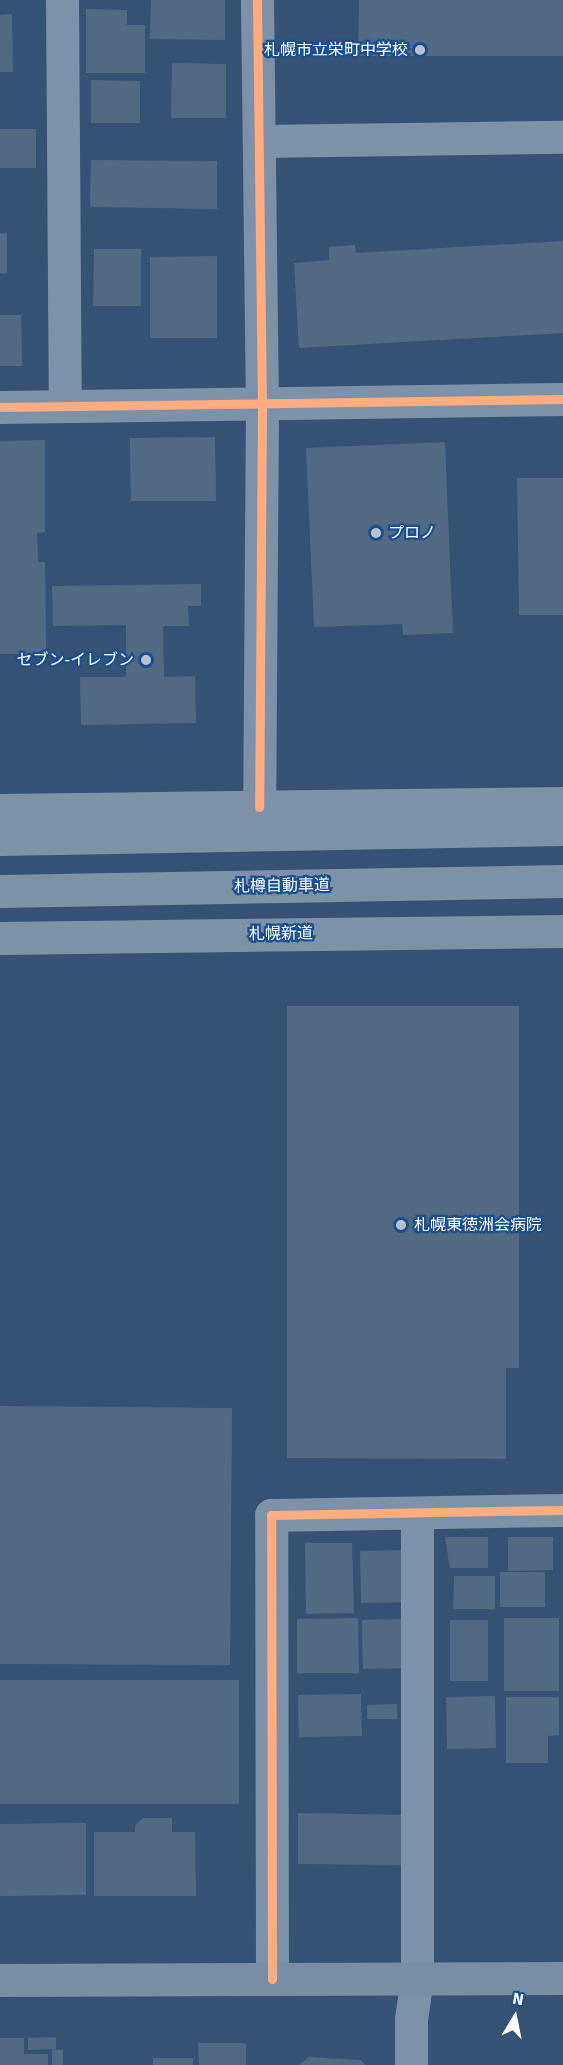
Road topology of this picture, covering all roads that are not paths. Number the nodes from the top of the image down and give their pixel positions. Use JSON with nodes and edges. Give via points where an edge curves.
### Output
{"nodes":[{"id":1,"x":62,"y":0,"type":"edge"},
{"id":2,"x":257,"y":0,"type":"edge"},
{"id":3,"x":563,"y":137,"type":"edge"},
{"id":4,"x":260,"y":141,"type":"junction"},
{"id":5,"x":563,"y":399,"type":"edge"},
{"id":6,"x":262,"y":404,"type":"junction"},
{"id":7,"x":65,"y":406,"type":"junction"},
{"id":8,"x":0,"y":407,"type":"edge"},
{"id":9,"x":563,"y":803,"type":"edge"},
{"id":10,"x":259,"y":807,"type":"junction"},
{"id":11,"x":0,"y":810,"type":"edge"},
{"id":12,"x":563,"y":829,"type":"edge"},
{"id":13,"x":0,"y":839,"type":"edge"},
{"id":14,"x":563,"y":880,"type":"edge"},
{"id":15,"x":0,"y":891,"type":"edge"},
{"id":16,"x":563,"y":931,"type":"edge"},
{"id":17,"x":0,"y":938,"type":"edge"},
{"id":18,"x":563,"y":1510,"type":"edge"},
{"id":19,"x":417,"y":1513,"type":"junction"},
{"id":20,"x":417,"y":1978,"type":"junction"},
{"id":21,"x":563,"y":1978,"type":"edge"},
{"id":22,"x":272,"y":1979,"type":"junction"},
{"id":23,"x":0,"y":1980,"type":"edge"},
{"id":24,"x":411,"y":2065,"type":"edge"}],
"edges":[{"from":1,"to":7,"type":"street"},
{"from":2,"to":4,"type":"street"},
{"from":3,"to":4,"type":"street"},
{"from":4,"to":6,"type":"street"},
{"from":5,"to":6,"type":"street"},
{"from":6,"to":7,"type":"street"},
{"from":6,"to":10,"type":"street"},
{"from":7,"to":8,"type":"street"},
{"from":9,"to":10,"type":"highway"},
{"from":10,"to":11,"type":"highway"},
{"from":12,"to":13,"type":"highway"},
{"from":14,"to":15,"type":"highway","name":"札樽自動車道"},
{"from":16,"to":17,"type":"highway","name":"札幌新道"},
{"from":18,"to":19,"type":"street"},
{"from":19,"to":20,"type":"street"},
{"from":19,"to":22,"type":"street","via":[[271,1515]]},
{"from":20,"to":21,"type":"street"},
{"from":20,"to":22,"type":"street"},
{"from":20,"to":24,"type":"street","via":[[411,2019]]},
{"from":22,"to":23,"type":"street"}]}
